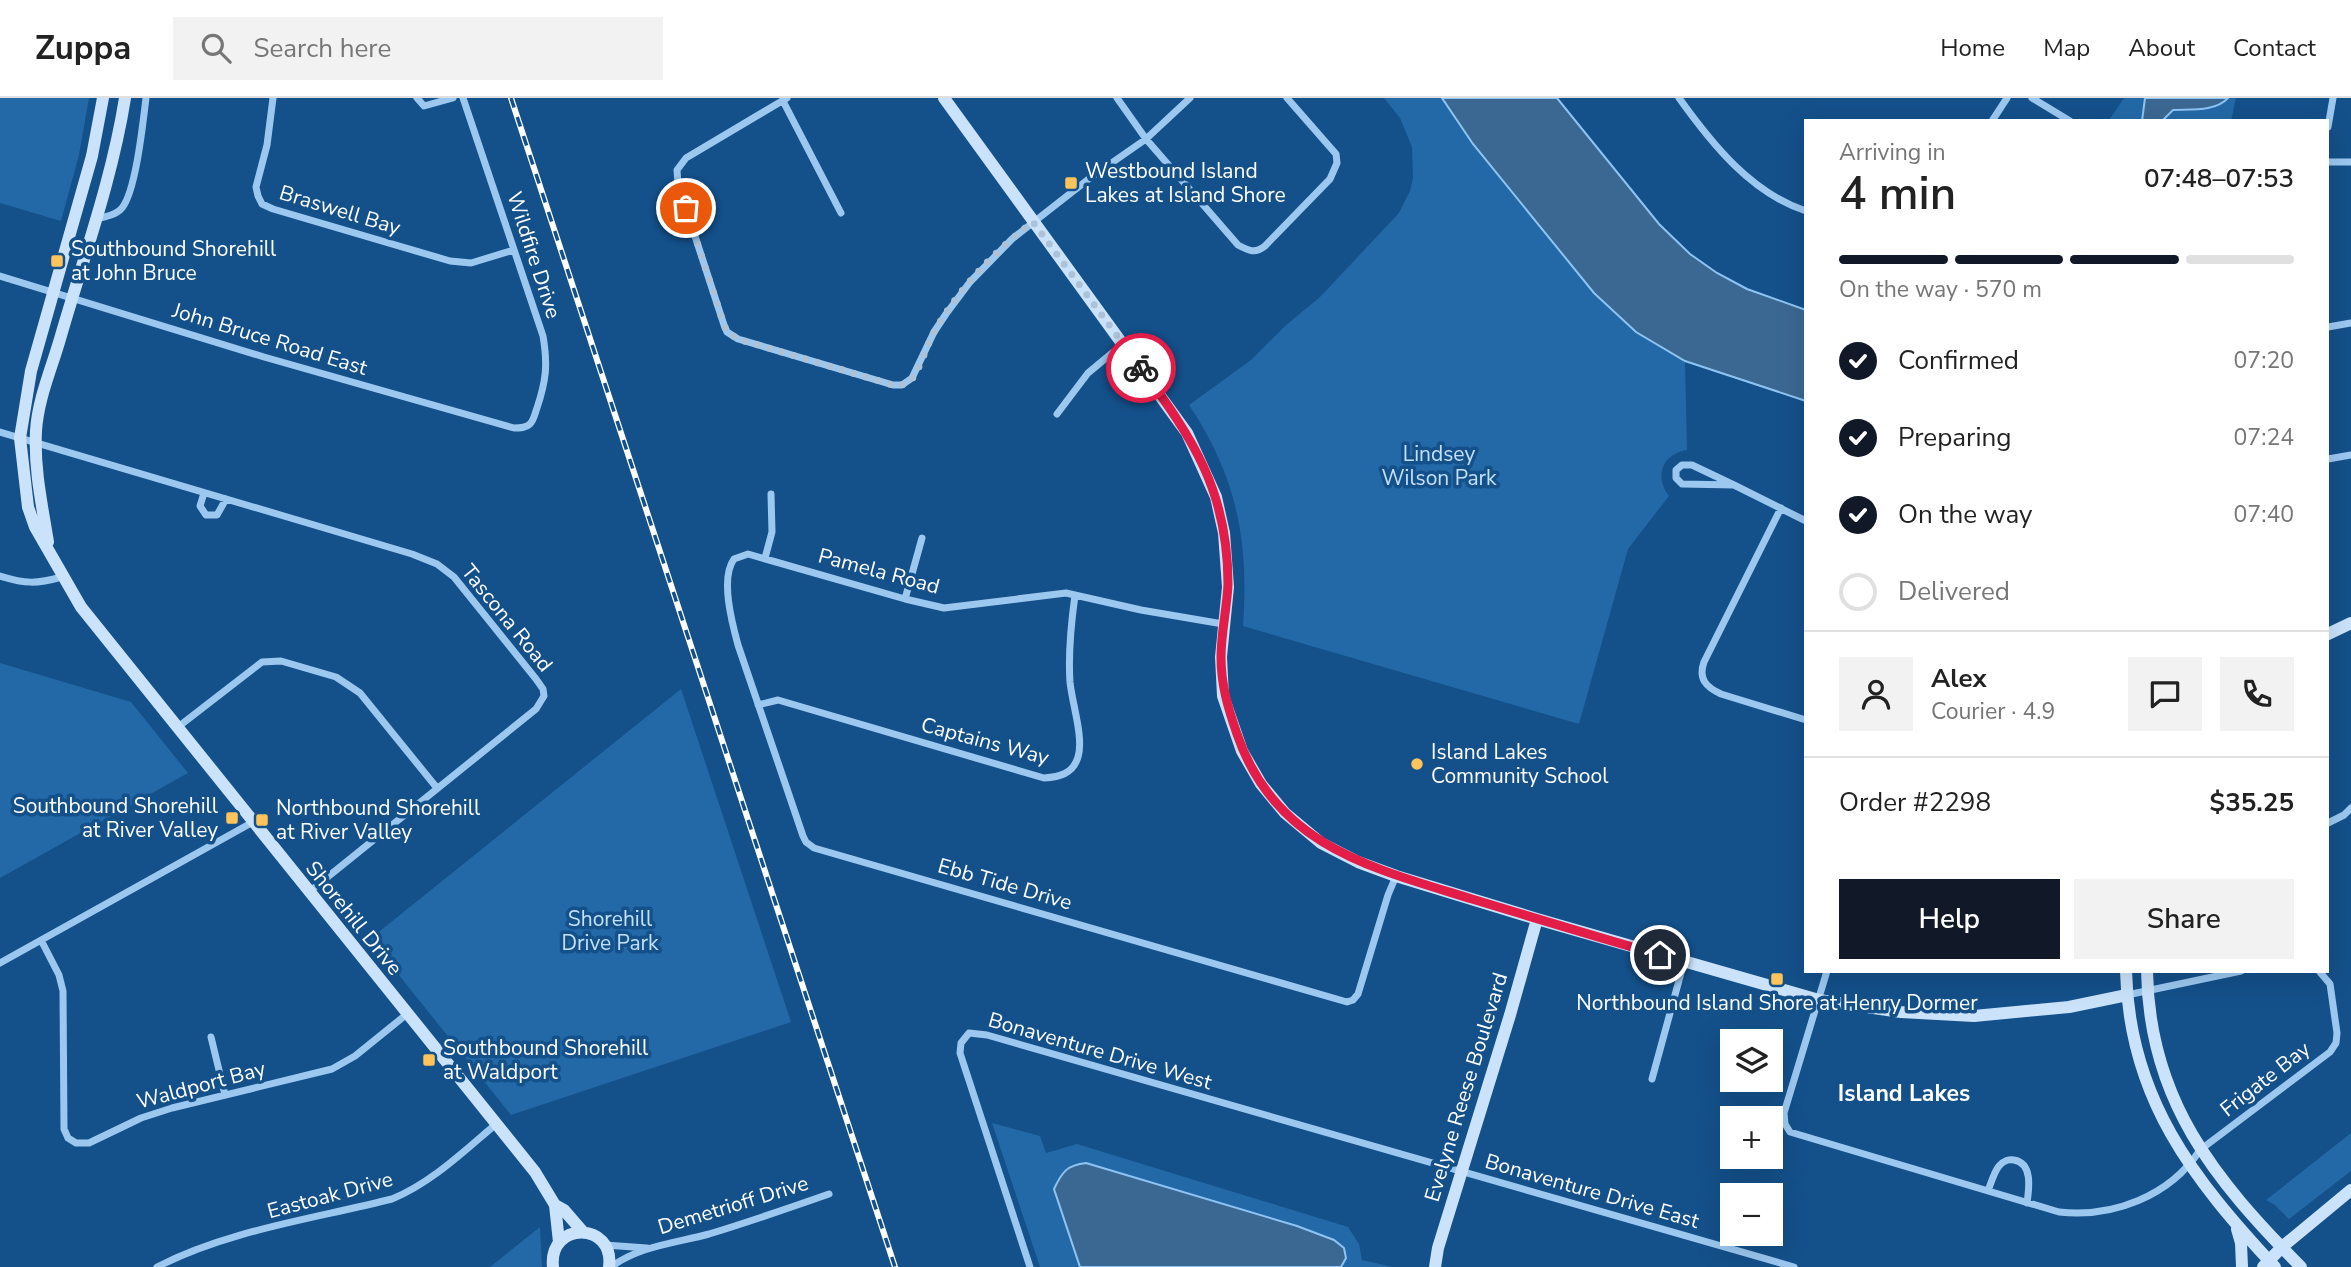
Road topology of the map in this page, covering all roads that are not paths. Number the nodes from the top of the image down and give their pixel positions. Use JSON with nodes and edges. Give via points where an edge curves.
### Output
{"nodes":[{"id":1,"x":103,"y":98,"type":"edge"},
{"id":2,"x":125,"y":98,"type":"edge"},
{"id":3,"x":146,"y":98,"type":"edge"},
{"id":4,"x":273,"y":98,"type":"edge"},
{"id":5,"x":417,"y":98,"type":"edge"},
{"id":6,"x":453,"y":98,"type":"edge"},
{"id":7,"x":463,"y":98,"type":"edge"},
{"id":8,"x":944,"y":98,"type":"edge"},
{"id":9,"x":1117,"y":98,"type":"edge"},
{"id":10,"x":1190,"y":98,"type":"edge"},
{"id":11,"x":1287,"y":98,"type":"edge"},
{"id":12,"x":1679,"y":98,"type":"edge"},
{"id":13,"x":2007,"y":98,"type":"edge"},
{"id":14,"x":2032,"y":98,"type":"edge"},
{"id":15,"x":2333,"y":98,"type":"edge"},
{"id":16,"x":785,"y":99,"type":"edge"},
{"id":17,"x":1993,"y":119,"type":"edge"},
{"id":18,"x":2067,"y":119,"type":"edge"},
{"id":19,"x":2329,"y":121,"type":"edge"},
{"id":20,"x":1146,"y":139,"type":"junction"},
{"id":21,"x":2329,"y":162,"type":"edge"},
{"id":22,"x":2351,"y":162,"type":"edge"},
{"id":23,"x":1804,"y":210,"type":"edge"},
{"id":24,"x":841,"y":213,"type":"dead end"},
{"id":25,"x":96,"y":219,"type":"junction"},
{"id":26,"x":1033,"y":222,"type":"junction"},
{"id":27,"x":514,"y":250,"type":"junction"},
{"id":28,"x":0,"y":276,"type":"edge"},
{"id":29,"x":53,"y":291,"type":"junction"},
{"id":30,"x":72,"y":297,"type":"junction"},
{"id":31,"x":2351,"y":323,"type":"edge"},
{"id":32,"x":2329,"y":327,"type":"edge"},
{"id":33,"x":1123,"y":344,"type":"junction"},
{"id":34,"x":1057,"y":414,"type":"dead end"},
{"id":35,"x":530,"y":424,"type":"joint"},
{"id":36,"x":0,"y":432,"type":"edge"},
{"id":37,"x":20,"y":438,"type":"junction"},
{"id":38,"x":36,"y":443,"type":"junction"},
{"id":39,"x":2351,"y":455,"type":"edge"},
{"id":40,"x":2329,"y":459,"type":"edge"},
{"id":41,"x":1734,"y":485,"type":"junction"},
{"id":42,"x":204,"y":493,"type":"junction"},
{"id":43,"x":771,"y":494,"type":"dead end"},
{"id":44,"x":226,"y":499,"type":"junction"},
{"id":45,"x":1781,"y":508,"type":"junction"},
{"id":46,"x":1804,"y":520,"type":"edge"},
{"id":47,"x":922,"y":538,"type":"dead end"},
{"id":48,"x":50,"y":553,"type":"junction"},
{"id":49,"x":765,"y":558,"type":"junction"},
{"id":50,"x":734,"y":559,"type":"joint"},
{"id":51,"x":0,"y":576,"type":"edge"},
{"id":52,"x":62,"y":577,"type":"junction"},
{"id":53,"x":1075,"y":595,"type":"junction"},
{"id":54,"x":905,"y":599,"type":"junction"},
{"id":55,"x":2351,"y":623,"type":"edge"},
{"id":56,"x":1223,"y":624,"type":"junction"},
{"id":57,"x":2329,"y":634,"type":"edge"},
{"id":58,"x":758,"y":705,"type":"junction"},
{"id":59,"x":1804,"y":719,"type":"edge"},
{"id":60,"x":178,"y":727,"type":"junction"},
{"id":61,"x":438,"y":788,"type":"junction"},
{"id":62,"x":2351,"y":808,"type":"edge"},
{"id":63,"x":253,"y":822,"type":"junction"},
{"id":64,"x":2329,"y":822,"type":"edge"},
{"id":65,"x":1396,"y":876,"type":"junction"},
{"id":66,"x":309,"y":892,"type":"junction"},
{"id":67,"x":1537,"y":919,"type":"junction"},
{"id":68,"x":41,"y":940,"type":"junction"},
{"id":69,"x":1684,"y":962,"type":"junction"},
{"id":70,"x":0,"y":963,"type":"edge"},
{"id":71,"x":1826,"y":973,"type":"edge"},
{"id":72,"x":2126,"y":973,"type":"edge"},
{"id":73,"x":2147,"y":973,"type":"edge"},
{"id":74,"x":2232,"y":973,"type":"edge"},
{"id":75,"x":2321,"y":973,"type":"edge"},
{"id":76,"x":2146,"y":991,"type":"junction"},
{"id":77,"x":2127,"y":995,"type":"junction"},
{"id":78,"x":1819,"y":1000,"type":"junction"},
{"id":79,"x":407,"y":1014,"type":"junction"},
{"id":80,"x":212,"y":1037,"type":"dead end"},
{"id":81,"x":1652,"y":1079,"type":"dead end"},
{"id":82,"x":225,"y":1095,"type":"junction"},
{"id":83,"x":495,"y":1125,"type":"junction"},
{"id":84,"x":2200,"y":1150,"type":"junction"},
{"id":85,"x":2190,"y":1166,"type":"junction"},
{"id":86,"x":1460,"y":1171,"type":"junction"},
{"id":87,"x":2351,"y":1190,"type":"edge"},
{"id":88,"x":1988,"y":1191,"type":"junction"},
{"id":89,"x":829,"y":1194,"type":"dead end"},
{"id":90,"x":2027,"y":1203,"type":"junction"},
{"id":91,"x":555,"y":1205,"type":"junction"},
{"id":92,"x":2236,"y":1225,"type":"junction"},
{"id":93,"x":583,"y":1232,"type":"junction"},
{"id":94,"x":559,"y":1242,"type":"junction"},
{"id":95,"x":605,"y":1245,"type":"junction"},
{"id":96,"x":2282,"y":1247,"type":"junction"},
{"id":97,"x":648,"y":1248,"type":"junction"},
{"id":98,"x":1754,"y":1256,"type":"junction"},
{"id":99,"x":2269,"y":1265,"type":"edge"},
{"id":100,"x":157,"y":1267,"type":"edge"},
{"id":101,"x":553,"y":1267,"type":"edge"},
{"id":102,"x":610,"y":1267,"type":"edge"},
{"id":103,"x":1030,"y":1267,"type":"edge"},
{"id":104,"x":1435,"y":1267,"type":"edge"},
{"id":105,"x":1751,"y":1267,"type":"edge"},
{"id":106,"x":1794,"y":1267,"type":"edge"},
{"id":107,"x":2242,"y":1267,"type":"edge"},
{"id":108,"x":2301,"y":1267,"type":"edge"}],
"edges":[{"from":1,"to":29,"type":"street","name":"Shorehill Drive","via":[[92,156]]},
{"from":2,"to":25,"type":"street","name":"Shorehill Drive"},
{"from":3,"to":25,"type":"street","via":[[127,198],[121,209]]},
{"from":4,"to":27,"type":"street","name":"Braswell Bay","via":[[257,187],[262,204],[450,261],[471,263]]},
{"from":5,"to":6,"type":"street","via":[[424,106]]},
{"from":7,"to":27,"type":"street","name":"Wildfire Drive"},
{"from":8,"to":26,"type":"street"},
{"from":9,"to":20,"type":"street"},
{"from":10,"to":20,"type":"street"},
{"from":11,"to":20,"type":"street","via":[[1336,154],[1338,163],[1331,178],[1259,251],[1238,245]]},
{"from":12,"to":23,"type":"street","via":[[1748,178]]},
{"from":13,"to":17,"type":"street"},
{"from":14,"to":18,"type":"street"},
{"from":15,"to":19,"type":"street"},
{"from":16,"to":24,"type":"street"},
{"from":16,"to":26,"type":"street","via":[[686,158],[677,170],[724,325],[738,339],[902,385],[912,378],[934,332],[964,290]]},
{"from":20,"to":26,"type":"street"},
{"from":21,"to":22,"type":"street"},
{"from":25,"to":30,"type":"street","name":"Shorehill Drive"},
{"from":26,"to":33,"type":"street"},
{"from":27,"to":35,"type":"street","name":"Wildfire Drive","via":[[547,360],[545,382]]},
{"from":28,"to":29,"type":"street","name":"John Bruce Road East"},
{"from":29,"to":30,"type":"street","name":"John Bruce Road East"},
{"from":29,"to":37,"type":"street","name":"Shorehill Drive","via":[[30,371]]},
{"from":30,"to":35,"type":"street","name":"John Bruce Road East","via":[[514,428]]},
{"from":30,"to":38,"type":"street","name":"Shorehill Drive","via":[[41,398]]},
{"from":31,"to":32,"type":"street"},
{"from":33,"to":34,"type":"street","via":[[1088,373]]},
{"from":33,"to":56,"type":"street","via":[[1187,433],[1216,496],[1227,564]]},
{"from":36,"to":37,"type":"street","name":"Tascona Road"},
{"from":37,"to":38,"type":"street","name":"Tascona Road"},
{"from":37,"to":48,"type":"street","name":"Shorehill Drive","via":[[28,507]]},
{"from":38,"to":42,"type":"street","name":"Tascona Road"},
{"from":38,"to":48,"type":"street","name":"Shorehill Drive"},
{"from":39,"to":40,"type":"street"},
{"from":41,"to":41,"type":"street","via":[[1692,465],[1676,470],[1682,484]]},
{"from":41,"to":45,"type":"street"},
{"from":42,"to":44,"type":"street","name":"Tascona Road"},
{"from":42,"to":44,"type":"street","via":[[200,506],[206,515],[217,516]]},
{"from":43,"to":49,"type":"street","via":[[772,532]]},
{"from":44,"to":61,"type":"street","name":"Tascona Road","via":[[437,564],[454,577],[536,679],[544,696],[536,709]]},
{"from":45,"to":46,"type":"street"},
{"from":45,"to":59,"type":"street","via":[[1704,662],[1702,676],[1704,683],[1721,694]]},
{"from":47,"to":54,"type":"street"},
{"from":48,"to":52,"type":"street","name":"Shorehill Drive"},
{"from":49,"to":50,"type":"street","name":"Pamela Road","via":[[748,554]]},
{"from":49,"to":54,"type":"street","name":"Pamela Road"},
{"from":50,"to":58,"type":"street","name":"Ebb Tide Drive","via":[[728,577],[731,612]]},
{"from":51,"to":52,"type":"street","via":[[24,583]]},
{"from":52,"to":60,"type":"street","name":"Shorehill Drive"},
{"from":53,"to":54,"type":"street","name":"Pamela Road","via":[[1057,593],[944,608]]},
{"from":53,"to":56,"type":"street","name":"Pamela Road"},
{"from":53,"to":58,"type":"street","name":"Captains Way","via":[[1069,666],[1079,749],[1075,765],[1058,777],[1044,778],[778,699]]},
{"from":55,"to":57,"type":"street"},
{"from":56,"to":65,"type":"street","via":[[1223,696],[1242,751],[1261,784],[1285,813],[1321,843]]},
{"from":58,"to":65,"type":"street","name":"Ebb Tide Drive","via":[[803,836],[814,848],[1335,1000],[1347,1002],[1359,994]]},
{"from":60,"to":61,"type":"street","via":[[262,662],[281,661],[336,677],[360,693]]},
{"from":60,"to":63,"type":"street","name":"Shorehill Drive"},
{"from":61,"to":66,"type":"street","name":"Tascona Road"},
{"from":62,"to":64,"type":"street"},
{"from":63,"to":66,"type":"street","name":"Shorehill Drive"},
{"from":63,"to":68,"type":"street"},
{"from":65,"to":67,"type":"street"},
{"from":66,"to":79,"type":"street","name":"Shorehill Drive"},
{"from":67,"to":69,"type":"street"},
{"from":67,"to":86,"type":"street","name":"Evelyne Reese Boulevard"},
{"from":68,"to":70,"type":"street"},
{"from":68,"to":82,"type":"street","name":"Waldport Bay","via":[[63,991],[64,1129],[68,1138],[89,1143],[141,1118]]},
{"from":69,"to":78,"type":"street"},
{"from":69,"to":81,"type":"street"},
{"from":71,"to":78,"type":"street"},
{"from":72,"to":77,"type":"street"},
{"from":73,"to":76,"type":"street"},
{"from":74,"to":76,"type":"street"},
{"from":75,"to":84,"type":"street","name":"Frigate Bay","via":[[2330,984],[2337,1033],[2330,1052]]},
{"from":76,"to":77,"type":"street"},
{"from":76,"to":84,"type":"street","via":[[2155,1048],[2169,1091]]},
{"from":77,"to":78,"type":"street","via":[[2069,1007],[1974,1016],[1901,1012]]},
{"from":77,"to":85,"type":"street","via":[[2141,1065],[2154,1102]]},
{"from":78,"to":88,"type":"street","via":[[1784,1113],[1790,1132]]},
{"from":79,"to":82,"type":"street","name":"Waldport Bay","via":[[332,1069]]},
{"from":79,"to":83,"type":"street","name":"Shorehill Drive"},
{"from":80,"to":82,"type":"street"},
{"from":83,"to":91,"type":"street","name":"Shorehill Drive","via":[[535,1172]]},
{"from":83,"to":100,"type":"street","name":"Eastoak Drive","via":[[427,1181],[392,1199],[223,1240]]},
{"from":84,"to":85,"type":"street","name":"Frigate Bay"},
{"from":84,"to":96,"type":"street"},
{"from":85,"to":90,"type":"street","via":[[2144,1198],[2115,1210],[2073,1213]]},
{"from":85,"to":92,"type":"street"},
{"from":86,"to":98,"type":"street","name":"Bonaventure Drive East"},
{"from":86,"to":103,"type":"street","name":"Bonaventure Drive West","via":[[987,1035],[969,1034],[960,1053]]},
{"from":86,"to":104,"type":"street","name":"Evelyne Reese Boulevard"},
{"from":87,"to":96,"type":"street"},
{"from":88,"to":90,"type":"street"},
{"from":88,"to":90,"type":"street","via":[[1999,1166],[2018,1161],[2027,1172]]},
{"from":89,"to":97,"type":"street","name":"Demetrioff Drive","via":[[728,1228]]},
{"from":91,"to":93,"type":"street","name":"Shorehill Drive"},
{"from":91,"to":94,"type":"street","name":"Shorehill Drive"},
{"from":92,"to":99,"type":"street"},
{"from":92,"to":107,"type":"street"},
{"from":93,"to":94,"type":"street"},
{"from":93,"to":95,"type":"street","name":"Shorehill Drive"},
{"from":94,"to":101,"type":"street","name":"Shorehill Drive"},
{"from":95,"to":97,"type":"street","name":"Demetrioff Drive"},
{"from":95,"to":102,"type":"street"},
{"from":96,"to":99,"type":"street"},
{"from":96,"to":108,"type":"street"},
{"from":97,"to":102,"type":"street","name":"Demetrioff Drive"},
{"from":98,"to":105,"type":"street"},
{"from":98,"to":106,"type":"street","name":"Bonaventure Drive East"}]}
